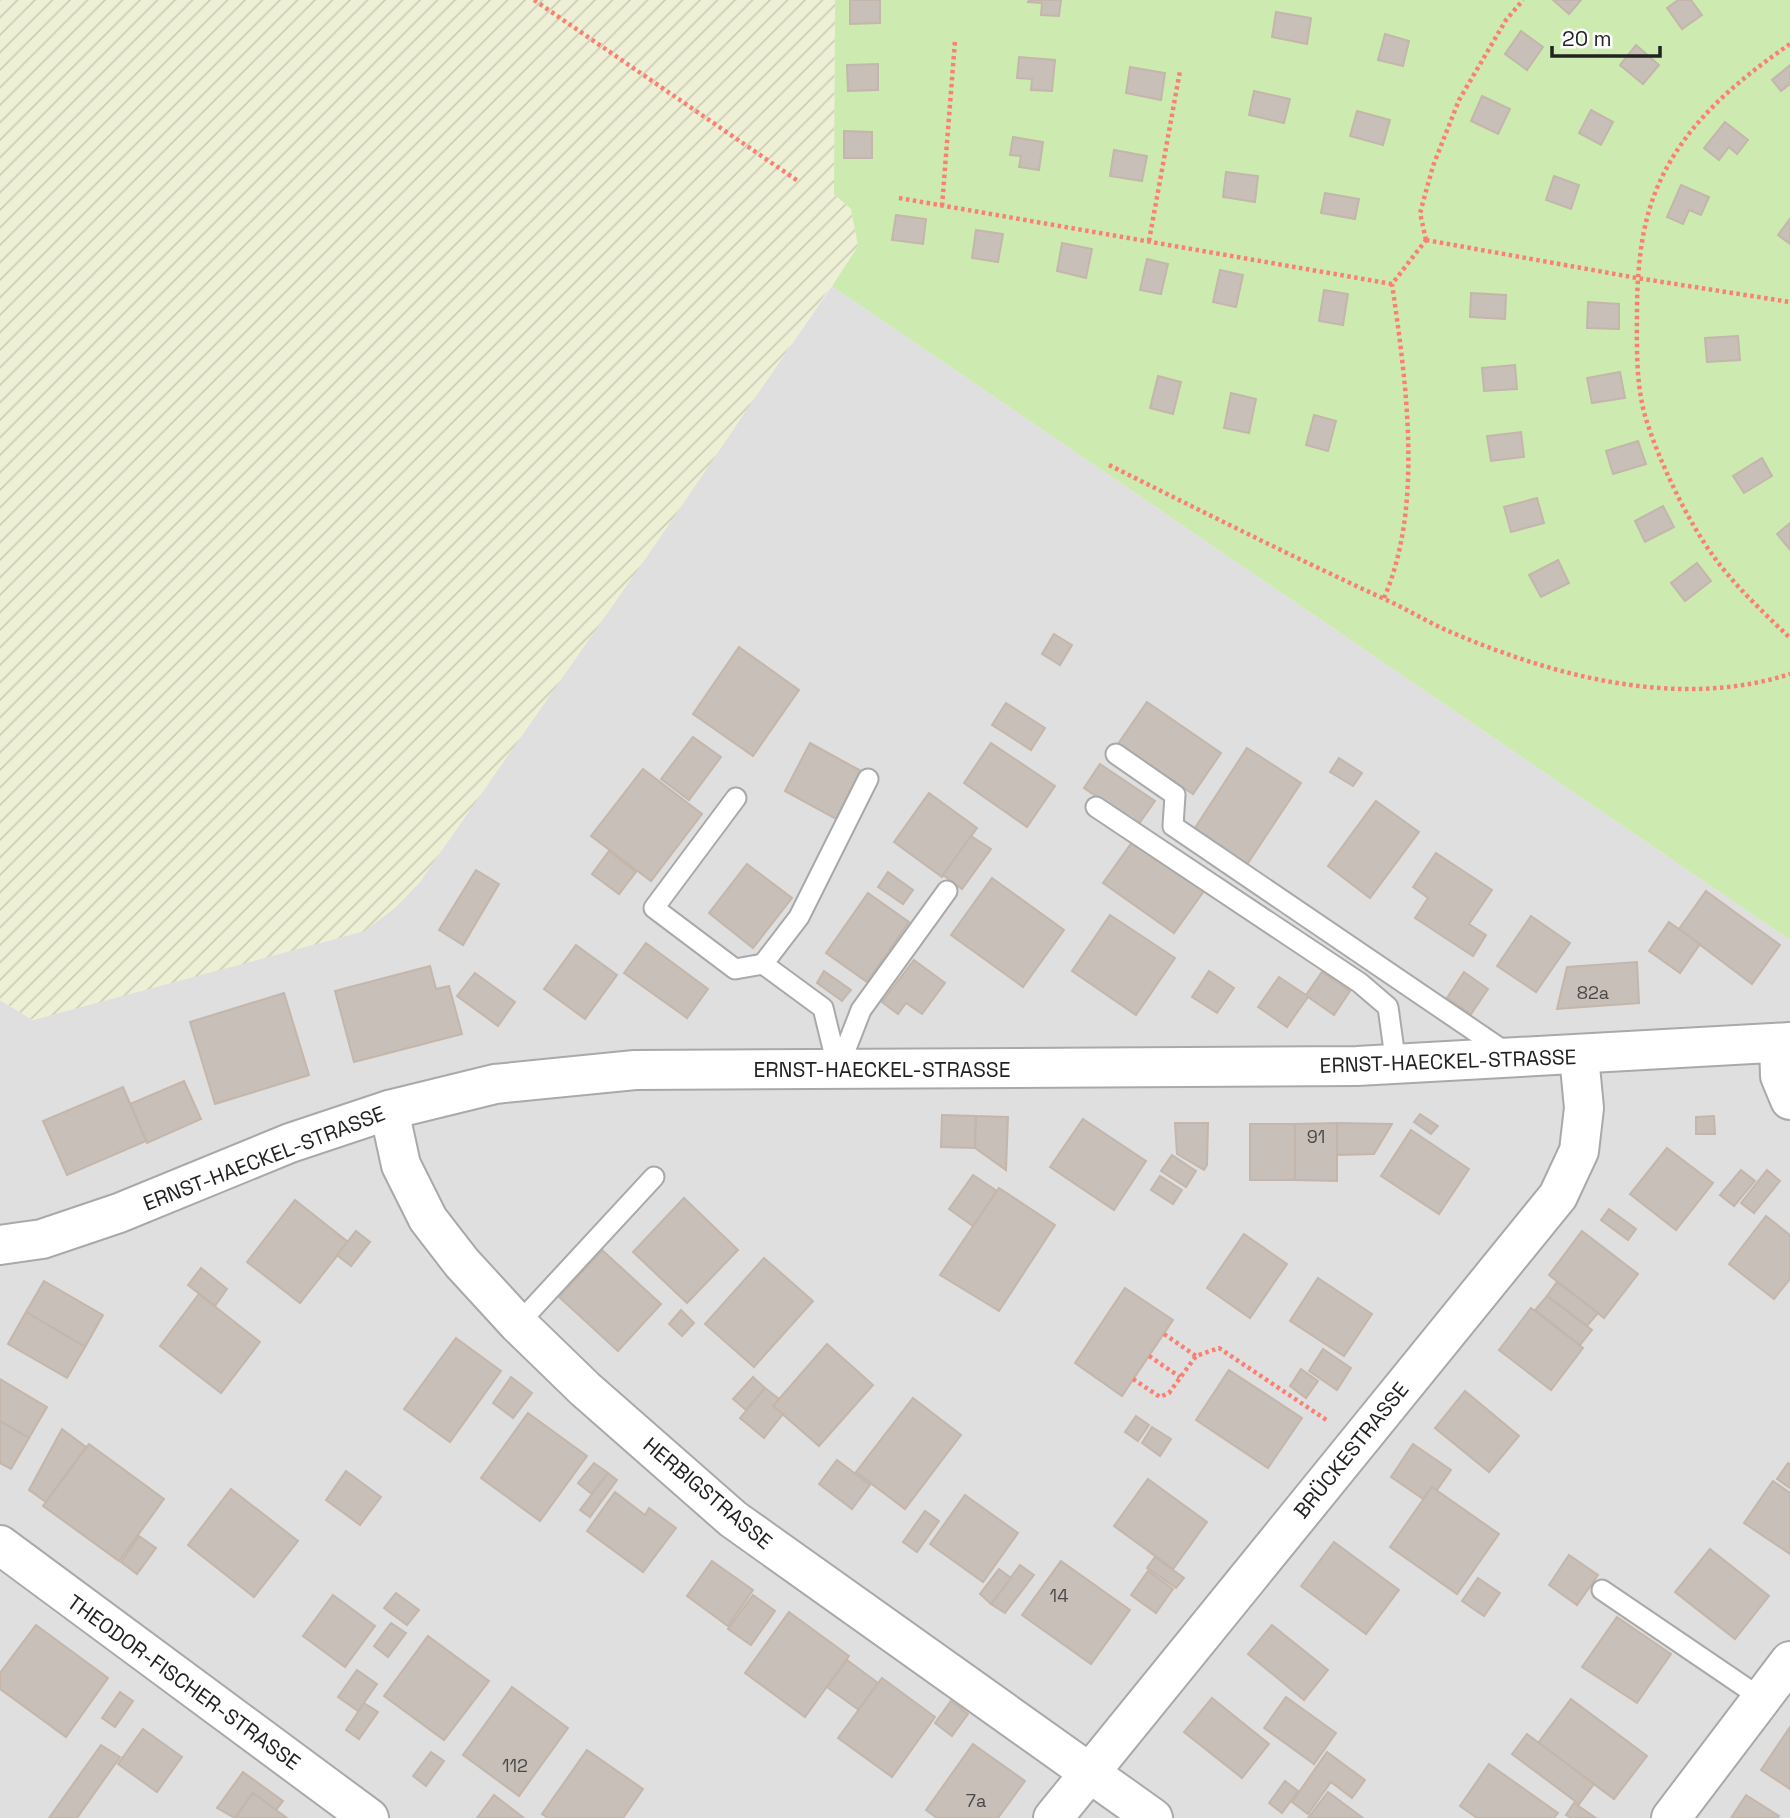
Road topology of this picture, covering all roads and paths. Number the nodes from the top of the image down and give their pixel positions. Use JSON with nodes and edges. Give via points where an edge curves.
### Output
{"nodes":[{"id":1,"x":534,"y":0,"type":"edge"},
{"id":2,"x":1522,"y":0,"type":"edge"},
{"id":3,"x":955,"y":41,"type":"dead end"},
{"id":4,"x":1790,"y":44,"type":"edge"},
{"id":5,"x":1180,"y":72,"type":"dead end"},
{"id":6,"x":798,"y":181,"type":"dead end"},
{"id":7,"x":899,"y":198,"type":"dead end"},
{"id":8,"x":942,"y":206,"type":"junction"},
{"id":9,"x":1426,"y":240,"type":"junction"},
{"id":10,"x":1149,"y":242,"type":"junction"},
{"id":11,"x":1637,"y":278,"type":"junction"},
{"id":12,"x":1392,"y":284,"type":"junction"},
{"id":13,"x":1790,"y":302,"type":"edge"},
{"id":14,"x":1109,"y":465,"type":"dead end"},
{"id":15,"x":1384,"y":598,"type":"junction"},
{"id":16,"x":1790,"y":638,"type":"edge"},
{"id":17,"x":1790,"y":674,"type":"edge"},
{"id":18,"x":1116,"y":754,"type":"dead end"},
{"id":19,"x":868,"y":779,"type":"dead end"},
{"id":20,"x":736,"y":798,"type":"dead end"},
{"id":21,"x":1096,"y":807,"type":"dead end"},
{"id":22,"x":947,"y":891,"type":"dead end"},
{"id":23,"x":763,"y":964,"type":"junction"},
{"id":24,"x":1785,"y":1042,"type":"edge"},
{"id":25,"x":1579,"y":1056,"type":"junction"},
{"id":26,"x":1516,"y":1059,"type":"junction"},
{"id":27,"x":1396,"y":1065,"type":"junction"},
{"id":28,"x":838,"y":1069,"type":"junction"},
{"id":29,"x":1790,"y":1100,"type":"edge"},
{"id":30,"x":389,"y":1110,"type":"junction"},
{"id":31,"x":654,"y":1177,"type":"dead end"},
{"id":32,"x":0,"y":1245,"type":"edge"},
{"id":33,"x":518,"y":1324,"type":"junction"},
{"id":34,"x":1164,"y":1334,"type":"dead end"},
{"id":35,"x":1149,"y":1356,"type":"dead end"},
{"id":36,"x":1196,"y":1356,"type":"junction"},
{"id":37,"x":1180,"y":1377,"type":"junction"},
{"id":38,"x":1133,"y":1379,"type":"dead end"},
{"id":39,"x":1358,"y":1441,"type":"junction"},
{"id":40,"x":0,"y":1545,"type":"edge"},
{"id":41,"x":1602,"y":1590,"type":"dead end"},
{"id":42,"x":1790,"y":1661,"type":"edge"},
{"id":43,"x":1761,"y":1698,"type":"junction"},
{"id":44,"x":1089,"y":1771,"type":"junction"},
{"id":45,"x":369,"y":1818,"type":"edge"},
{"id":46,"x":1053,"y":1818,"type":"edge"},
{"id":47,"x":1153,"y":1818,"type":"edge"},
{"id":48,"x":1671,"y":1818,"type":"edge"}],
"edges":[{"from":1,"to":6,"type":"path"},
{"from":2,"to":9,"type":"path","via":[[1455,111],[1433,166],[1420,213]]},
{"from":3,"to":8,"type":"path"},
{"from":4,"to":11,"type":"path","via":[[1751,71],[1699,120],[1665,170],[1644,219]]},
{"from":5,"to":10,"type":"path"},
{"from":7,"to":8,"type":"path"},
{"from":8,"to":10,"type":"path"},
{"from":9,"to":11,"type":"path"},
{"from":9,"to":12,"type":"path"},
{"from":10,"to":12,"type":"path"},
{"from":11,"to":13,"type":"path"},
{"from":11,"to":16,"type":"path","via":[[1636,356],[1646,418],[1670,477],[1713,556]]},
{"from":12,"to":15,"type":"path","via":[[1407,418],[1405,509],[1396,571]]},
{"from":14,"to":15,"type":"path"},
{"from":15,"to":17,"type":"path","via":[[1447,630],[1526,659],[1622,685],[1681,691],[1741,687]]},
{"from":18,"to":26,"type":"lane","via":[[1175,795],[1173,826]]},
{"from":19,"to":23,"type":"lane","via":[[799,917]]},
{"from":20,"to":23,"type":"lane","via":[[654,908],[735,969]]},
{"from":21,"to":27,"type":"lane","via":[[1360,983],[1388,1007]]},
{"from":22,"to":28,"type":"lane","via":[[861,1010]]},
{"from":23,"to":28,"type":"lane","via":[[823,1008]]},
{"from":24,"to":25,"type":"street","name":"ERNST-HAECKEL-STRASSE"},
{"from":24,"to":29,"type":"street","via":[[1780,1076]]},
{"from":25,"to":26,"type":"street","name":"ERNST-HAECKEL-STRASSE"},
{"from":25,"to":39,"type":"street","name":"BRÜCKESTRASSE","via":[[1584,1108],[1579,1151],[1558,1196]]},
{"from":26,"to":27,"type":"street","name":"ERNST-HAECKEL-STRASSE"},
{"from":27,"to":28,"type":"street","name":"ERNST-HAECKEL-STRASSE"},
{"from":28,"to":30,"type":"street","name":"ERNST-HAECKEL-STRASSE","via":[[635,1070],[495,1084]]},
{"from":30,"to":32,"type":"street","name":"ERNST-HAECKEL-STRASSE","via":[[290,1143],[119,1213],[42,1239]]},
{"from":30,"to":33,"type":"street","name":"HERBIGSTRASSE","via":[[401,1165],[428,1219]]},
{"from":31,"to":33,"type":"lane"},
{"from":33,"to":44,"type":"street","name":"HERBIGSTRASSE","via":[[733,1519]]},
{"from":34,"to":36,"type":"path"},
{"from":35,"to":37,"type":"path"},
{"from":36,"to":37,"type":"path"},
{"from":36,"to":39,"type":"path","via":[[1219,1348]]},
{"from":37,"to":38,"type":"path","via":[[1169,1393],[1160,1397]]},
{"from":39,"to":44,"type":"street","name":"BRÜCKESTRASSE"},
{"from":40,"to":45,"type":"street","name":"THEODOR-FISCHER-STRASSE"},
{"from":41,"to":43,"type":"lane"},
{"from":42,"to":43,"type":"street"},
{"from":43,"to":48,"type":"street"},
{"from":44,"to":46,"type":"street","name":"BRÜCKESTRASSE"},
{"from":44,"to":47,"type":"street","name":"HERBIGSTRASSE"}]}
